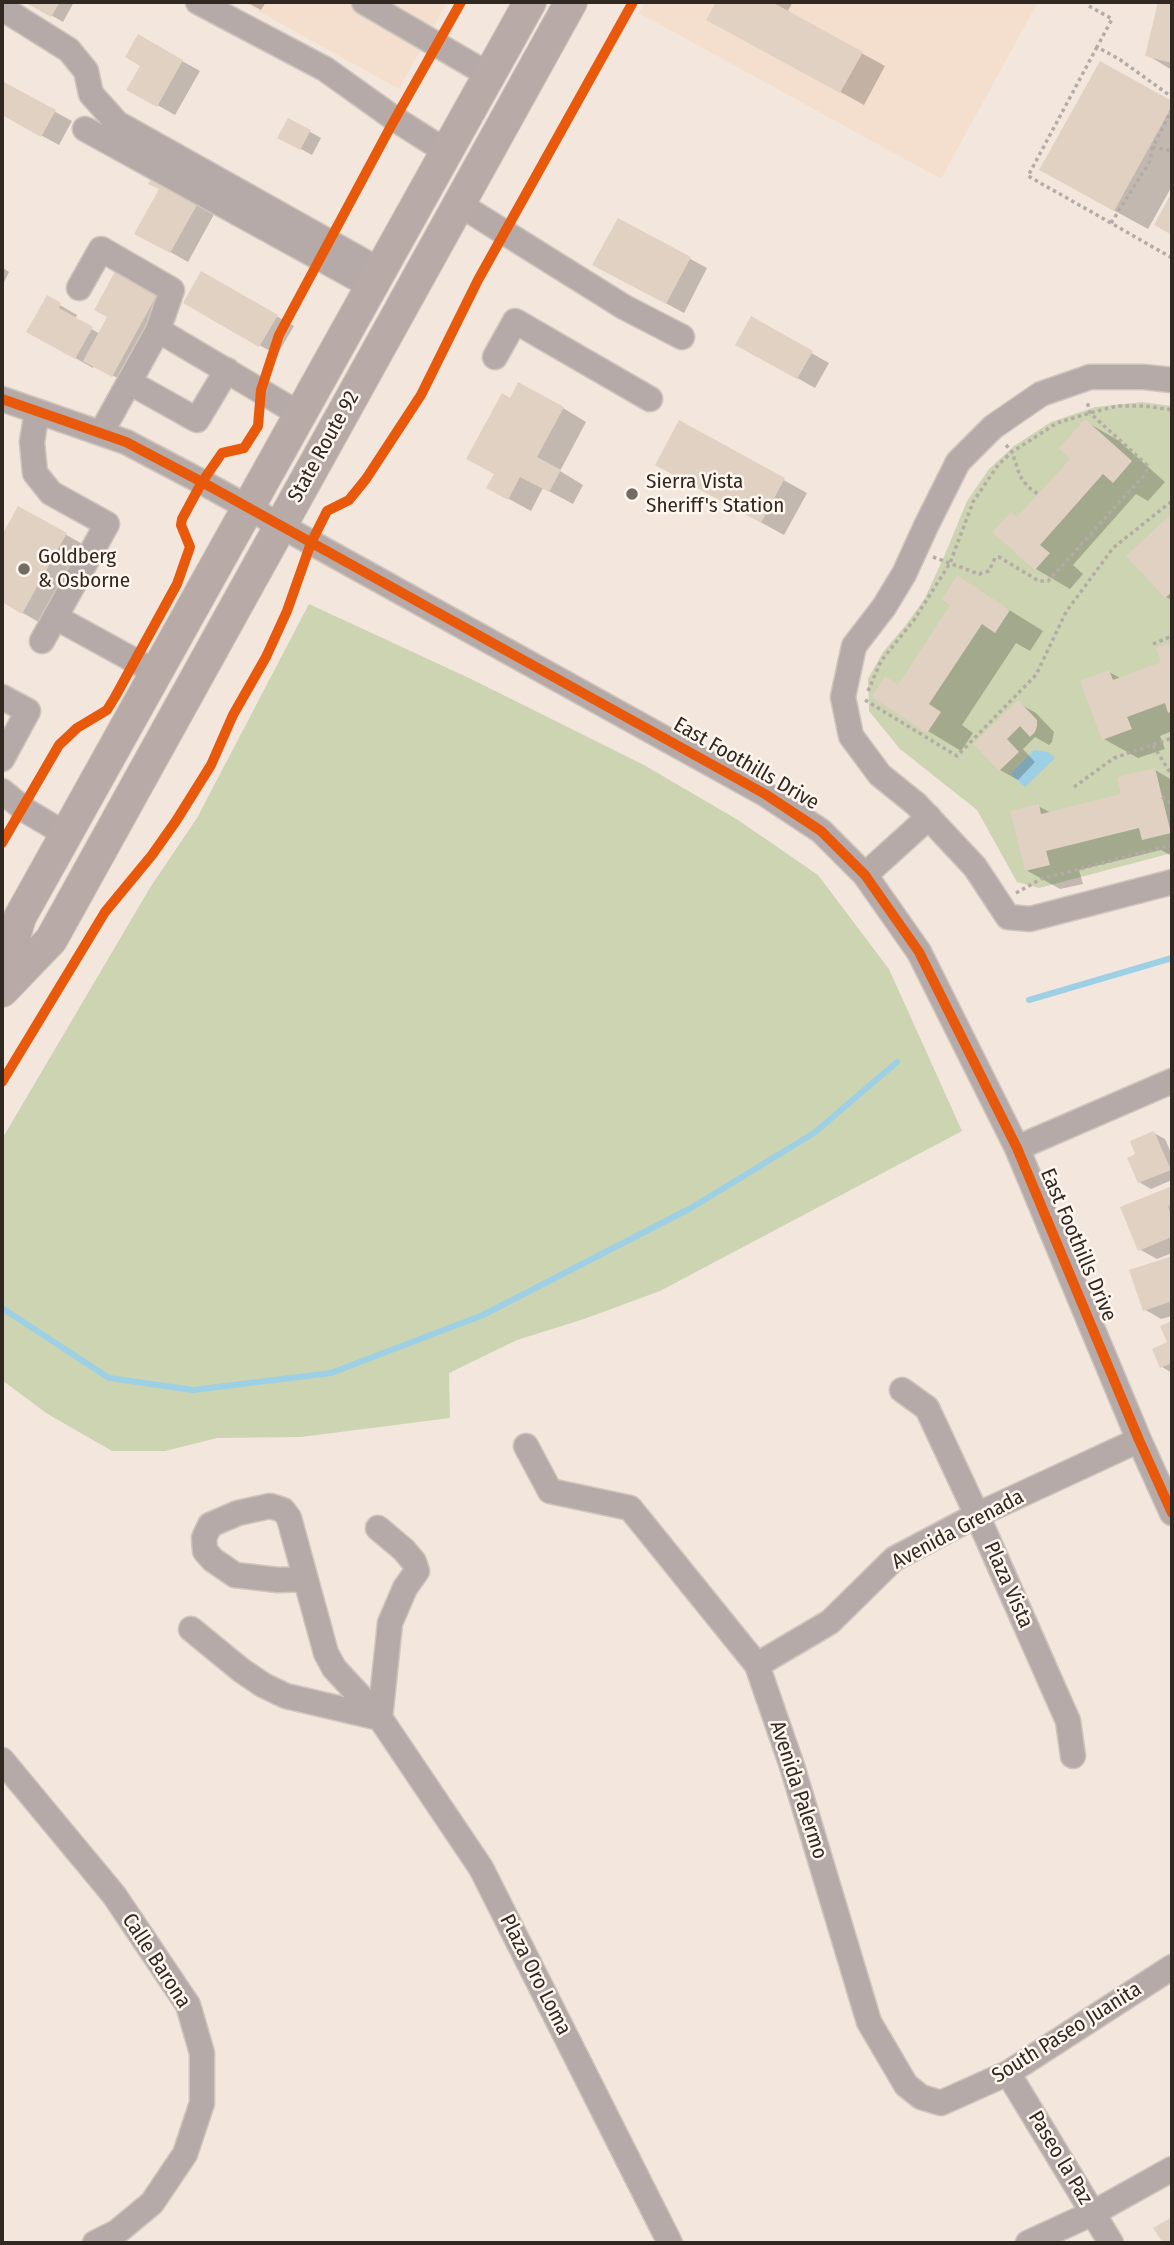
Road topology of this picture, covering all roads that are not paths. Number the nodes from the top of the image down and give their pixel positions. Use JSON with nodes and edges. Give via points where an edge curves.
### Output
{"nodes":[{"id":1,"x":198,"y":2,"type":"edge"},
{"id":2,"x":364,"y":2,"type":"edge"},
{"id":3,"x":530,"y":2,"type":"edge"},
{"id":4,"x":571,"y":2,"type":"edge"},
{"id":5,"x":2,"y":8,"type":"edge"},
{"id":6,"x":489,"y":75,"type":"junction"},
{"id":7,"x":85,"y":129,"type":"dead end"},
{"id":8,"x":447,"y":152,"type":"junction"},
{"id":9,"x":459,"y":204,"type":"junction"},
{"id":10,"x":376,"y":279,"type":"junction"},
{"id":11,"x":79,"y":288,"type":"dead end"},
{"id":12,"x":158,"y":330,"type":"junction"},
{"id":13,"x":682,"y":337,"type":"dead end"},
{"id":14,"x":495,"y":358,"type":"dead end"},
{"id":15,"x":227,"y":370,"type":"junction"},
{"id":16,"x":1172,"y":380,"type":"edge"},
{"id":17,"x":129,"y":382,"type":"junction"},
{"id":18,"x":2,"y":399,"type":"edge"},
{"id":19,"x":650,"y":399,"type":"dead end"},
{"id":20,"x":37,"y":411,"type":"junction"},
{"id":21,"x":301,"y":415,"type":"junction"},
{"id":22,"x":101,"y":433,"type":"junction"},
{"id":23,"x":249,"y":508,"type":"junction"},
{"id":24,"x":281,"y":526,"type":"junction"},
{"id":25,"x":55,"y":617,"type":"junction"},
{"id":26,"x":42,"y":641,"type":"dead end"},
{"id":27,"x":157,"y":673,"type":"junction"},
{"id":28,"x":2,"y":697,"type":"edge"},
{"id":29,"x":2,"y":759,"type":"edge"},
{"id":30,"x":2,"y":791,"type":"edge"},
{"id":31,"x":929,"y":817,"type":"junction"},
{"id":32,"x":67,"y":835,"type":"junction"},
{"id":33,"x":865,"y":875,"type":"junction"},
{"id":34,"x":1172,"y":882,"type":"edge"},
{"id":35,"x":2,"y":977,"type":"edge"},
{"id":36,"x":2,"y":991,"type":"edge"},
{"id":37,"x":1172,"y":1081,"type":"edge"},
{"id":38,"x":1017,"y":1148,"type":"junction"},
{"id":39,"x":902,"y":1390,"type":"dead end"},
{"id":40,"x":1139,"y":1440,"type":"junction"},
{"id":41,"x":526,"y":1446,"type":"dead end"},
{"id":42,"x":1172,"y":1513,"type":"edge"},
{"id":43,"x":977,"y":1515,"type":"junction"},
{"id":44,"x":378,"y":1528,"type":"dead end"},
{"id":45,"x":305,"y":1579,"type":"dead end"},
{"id":46,"x":191,"y":1629,"type":"dead end"},
{"id":47,"x":757,"y":1665,"type":"junction"},
{"id":48,"x":380,"y":1718,"type":"junction"},
{"id":49,"x":1073,"y":1756,"type":"dead end"},
{"id":50,"x":2,"y":1760,"type":"edge"},
{"id":51,"x":1172,"y":1967,"type":"edge"},
{"id":52,"x":1008,"y":2073,"type":"junction"},
{"id":53,"x":921,"y":2097,"type":"joint"},
{"id":54,"x":1172,"y":2169,"type":"edge"},
{"id":55,"x":1093,"y":2213,"type":"junction"},
{"id":56,"x":94,"y":2243,"type":"edge"},
{"id":57,"x":670,"y":2243,"type":"edge"},
{"id":58,"x":1028,"y":2243,"type":"edge"},
{"id":59,"x":1111,"y":2243,"type":"edge"}],
"edges":[{"from":1,"to":8,"type":"street","via":[[325,69]]},
{"from":2,"to":6,"type":"street"},
{"from":3,"to":6,"type":"main road","name":"State Route 92"},
{"from":4,"to":9,"type":"main road","name":"State Route 92"},
{"from":5,"to":10,"type":"street","via":[[69,50],[86,71],[91,94],[117,122]]},
{"from":6,"to":8,"type":"main road","name":"State Route 92"},
{"from":7,"to":10,"type":"street"},
{"from":8,"to":10,"type":"main road","name":"State Route 92"},
{"from":9,"to":13,"type":"street","via":[[624,307]]},
{"from":9,"to":24,"type":"main road","name":"State Route 92"},
{"from":10,"to":21,"type":"main road","name":"State Route 92"},
{"from":11,"to":12,"type":"street","via":[[101,249],[172,290]]},
{"from":12,"to":15,"type":"street"},
{"from":12,"to":17,"type":"street"},
{"from":14,"to":19,"type":"street","via":[[515,321]]},
{"from":15,"to":17,"type":"street","via":[[197,420]]},
{"from":15,"to":21,"type":"street"},
{"from":16,"to":31,"type":"street","via":[[1090,377],[1041,394],[993,428],[958,463],[884,607],[854,646],[851,736],[880,775]]},
{"from":17,"to":22,"type":"street"},
{"from":18,"to":20,"type":"street","name":"East Foothills Drive"},
{"from":20,"to":22,"type":"street","name":"East Foothills Drive"},
{"from":20,"to":25,"type":"street","via":[[32,442],[35,473],[51,493],[107,524]]},
{"from":21,"to":23,"type":"main road","name":"State Route 92"},
{"from":22,"to":23,"type":"street","name":"East Foothills Drive"},
{"from":23,"to":24,"type":"street","name":"East Foothills Drive"},
{"from":23,"to":27,"type":"main road","name":"State Route 92"},
{"from":24,"to":33,"type":"street","name":"East Foothills Drive","via":[[765,794],[821,831]]},
{"from":24,"to":36,"type":"main road","name":"State Route 92","via":[[51,940]]},
{"from":25,"to":26,"type":"street"},
{"from":25,"to":27,"type":"street"},
{"from":27,"to":32,"type":"main road","name":"State Route 92"},
{"from":28,"to":29,"type":"street","via":[[28,711]]},
{"from":30,"to":32,"type":"street"},
{"from":31,"to":33,"type":"street"},
{"from":31,"to":34,"type":"street","via":[[975,867],[1008,917],[1030,919]]},
{"from":32,"to":35,"type":"main road","name":"State Route 92","via":[[20,917]]},
{"from":33,"to":38,"type":"street","name":"East Foothills Drive","via":[[919,952]]},
{"from":37,"to":38,"type":"street"},
{"from":38,"to":40,"type":"street","name":"East Foothills Drive"},
{"from":39,"to":43,"type":"street","name":"Plaza Vista","via":[[928,1408]]},
{"from":40,"to":42,"type":"street","name":"East Foothills Drive"},
{"from":40,"to":43,"type":"street","name":"Avenida Grenada"},
{"from":41,"to":47,"type":"street","name":"Avenida Palermo","via":[[550,1490],[630,1508]]},
{"from":43,"to":47,"type":"street","name":"Avenida Grenada","via":[[894,1559],[830,1622]]},
{"from":43,"to":49,"type":"street","name":"Plaza Vista","via":[[1068,1721]]},
{"from":44,"to":48,"type":"street","via":[[404,1550],[417,1571],[390,1623]]},
{"from":45,"to":48,"type":"street","name":"Plaza Oro Loma","via":[[334,1668]]},
{"from":46,"to":48,"type":"street","via":[[241,1670],[286,1696]]},
{"from":47,"to":53,"type":"street","name":"Avenida Palermo","via":[[869,2022],[906,2085]]},
{"from":48,"to":57,"type":"street","name":"Plaza Oro Loma","via":[[481,1868]]},
{"from":50,"to":56,"type":"street","name":"Calle Barona","via":[[114,1895],[188,2005],[202,2053],[202,2103],[185,2154],[152,2203],[117,2232]]},
{"from":51,"to":52,"type":"street","name":"South Paseo Juanita"},
{"from":52,"to":53,"type":"street","name":"South Paseo Juanita","via":[[941,2103]]},
{"from":52,"to":55,"type":"street","name":"Paseo la Paz"},
{"from":54,"to":55,"type":"street"},
{"from":55,"to":58,"type":"street"},
{"from":55,"to":59,"type":"street","name":"Paseo la Paz"}]}
